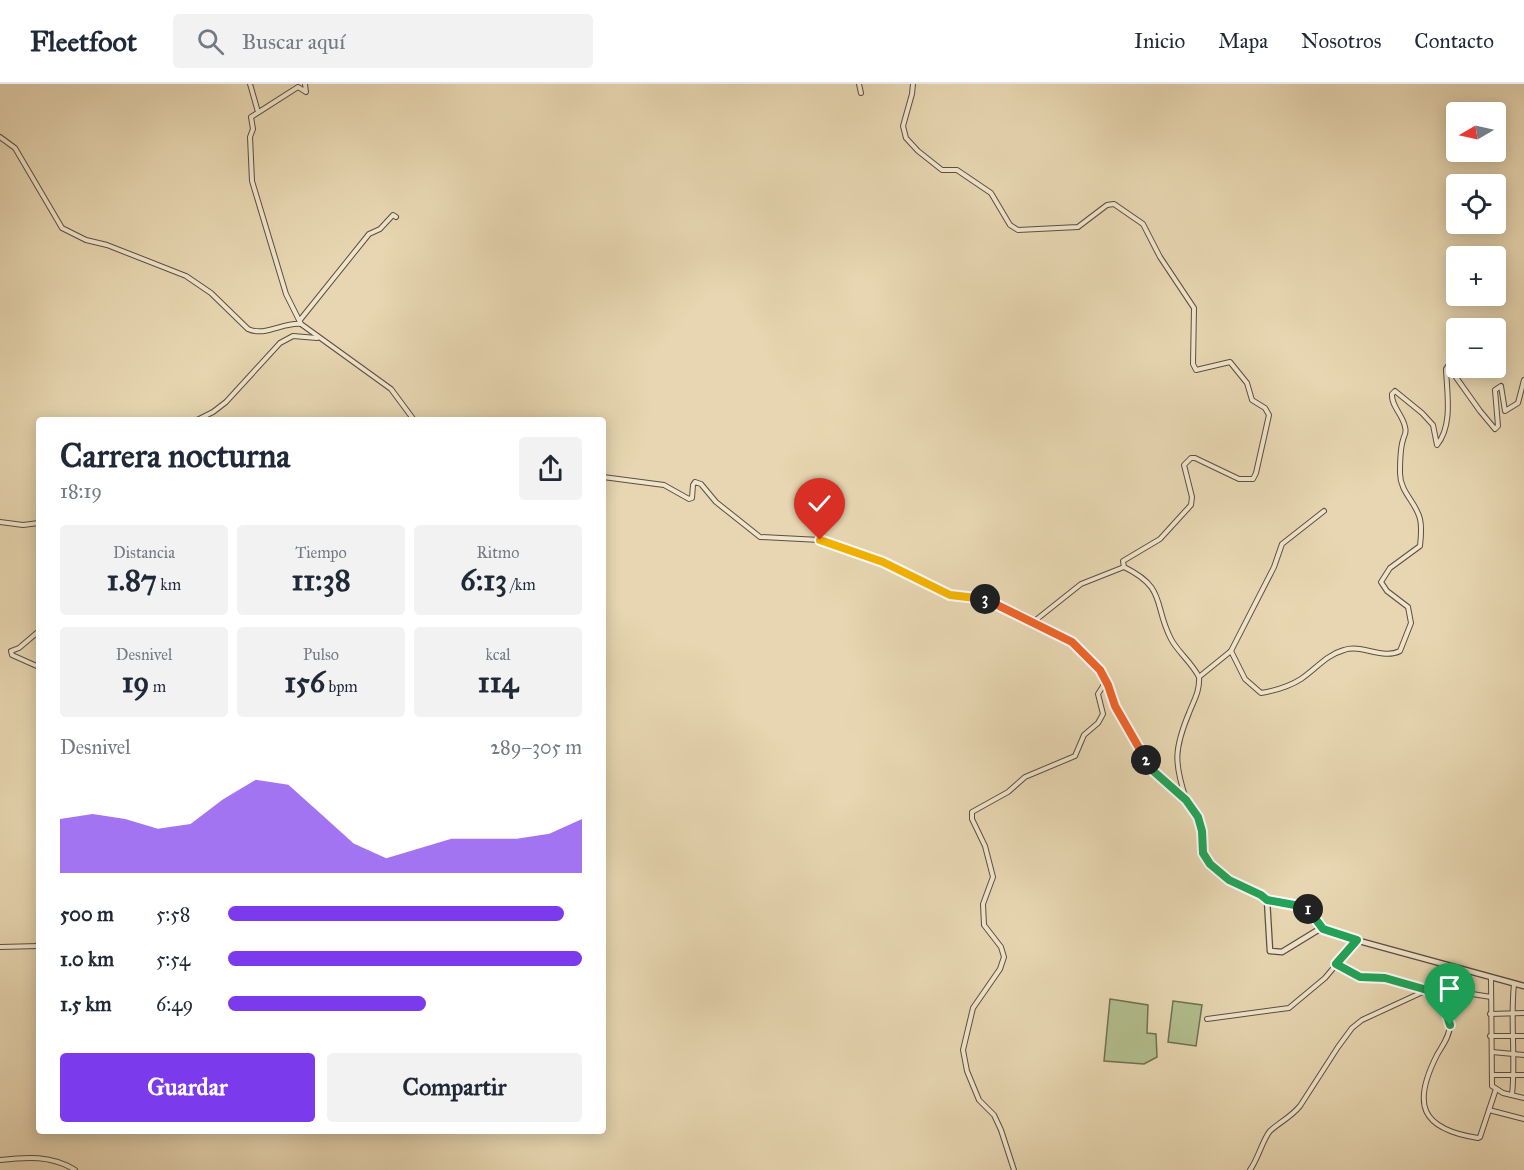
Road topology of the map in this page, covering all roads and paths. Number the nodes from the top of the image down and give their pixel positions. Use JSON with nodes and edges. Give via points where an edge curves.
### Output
{"nodes":[{"id":1,"x":250,"y":84,"type":"edge"},
{"id":2,"x":305,"y":84,"type":"edge"},
{"id":3,"x":859,"y":84,"type":"edge"},
{"id":4,"x":913,"y":84,"type":"edge"},
{"id":5,"x":861,"y":93,"type":"dead end"},
{"id":6,"x":258,"y":112,"type":"junction"},
{"id":7,"x":0,"y":137,"type":"edge"},
{"id":8,"x":396,"y":217,"type":"dead end"},
{"id":9,"x":300,"y":322,"type":"junction"},
{"id":10,"x":317,"y":338,"type":"junction"},
{"id":11,"x":1524,"y":380,"type":"edge"},
{"id":12,"x":203,"y":417,"type":"edge"},
{"id":13,"x":412,"y":417,"type":"edge"},
{"id":14,"x":606,"y":477,"type":"edge"},
{"id":15,"x":1324,"y":511,"type":"dead end"},
{"id":16,"x":0,"y":522,"type":"edge"},
{"id":17,"x":36,"y":523,"type":"edge"},
{"id":18,"x":1124,"y":567,"type":"junction"},
{"id":19,"x":1032,"y":623,"type":"junction"},
{"id":20,"x":36,"y":634,"type":"edge"},
{"id":21,"x":1231,"y":651,"type":"junction"},
{"id":22,"x":36,"y":666,"type":"edge"},
{"id":23,"x":1199,"y":677,"type":"junction"},
{"id":24,"x":1108,"y":685,"type":"junction"},
{"id":25,"x":1186,"y":800,"type":"junction"},
{"id":26,"x":1267,"y":900,"type":"junction"},
{"id":27,"x":1323,"y":929,"type":"junction"},
{"id":28,"x":1357,"y":940,"type":"junction"},
{"id":29,"x":36,"y":946,"type":"edge"},
{"id":30,"x":0,"y":947,"type":"edge"},
{"id":31,"x":1336,"y":964,"type":"junction"},
{"id":32,"x":1491,"y":978,"type":"junction"},
{"id":33,"x":1514,"y":984,"type":"junction"},
{"id":34,"x":1524,"y":986,"type":"edge"},
{"id":35,"x":1439,"y":989,"type":"junction"},
{"id":36,"x":1427,"y":990,"type":"junction"},
{"id":37,"x":1491,"y":997,"type":"junction"},
{"id":38,"x":1511,"y":1013,"type":"junction"},
{"id":39,"x":1524,"y":1013,"type":"edge"},
{"id":40,"x":1490,"y":1014,"type":"junction"},
{"id":41,"x":1207,"y":1020,"type":"dead end"},
{"id":42,"x":1512,"y":1035,"type":"junction"},
{"id":43,"x":1490,"y":1036,"type":"junction"},
{"id":44,"x":1524,"y":1036,"type":"edge"},
{"id":45,"x":1492,"y":1052,"type":"junction"},
{"id":46,"x":1513,"y":1054,"type":"junction"},
{"id":47,"x":1524,"y":1055,"type":"edge"},
{"id":48,"x":1492,"y":1075,"type":"junction"},
{"id":49,"x":1515,"y":1075,"type":"junction"},
{"id":50,"x":1524,"y":1075,"type":"edge"},
{"id":51,"x":1496,"y":1089,"type":"junction"},
{"id":52,"x":1512,"y":1095,"type":"junction"},
{"id":53,"x":1524,"y":1098,"type":"edge"},
{"id":54,"x":1489,"y":1110,"type":"junction"},
{"id":55,"x":1524,"y":1119,"type":"edge"},
{"id":56,"x":0,"y":1160,"type":"edge"},
{"id":57,"x":75,"y":1170,"type":"edge"},
{"id":58,"x":1014,"y":1170,"type":"edge"},
{"id":59,"x":1250,"y":1170,"type":"edge"}],
"edges":[{"from":1,"to":6,"type":"street"},
{"from":2,"to":6,"type":"street","via":[[306,92],[298,87]]},
{"from":3,"to":5,"type":"street"},
{"from":4,"to":18,"type":"street","via":[[903,126],[906,138],[942,170],[957,170],[991,193],[1010,225],[1018,230],[1078,227],[1114,204],[1143,224],[1194,308],[1196,370],[1230,362],[1247,383],[1252,400],[1269,415],[1253,479],[1239,479],[1191,458],[1184,465],[1191,505],[1160,539],[1123,561]]},
{"from":6,"to":9,"type":"street","via":[[251,117],[252,182],[286,294]]},
{"from":7,"to":9,"type":"street","via":[[15,148],[62,228],[186,276],[211,292],[254,332]]},
{"from":8,"to":9,"type":"street","via":[[393,215],[369,234]]},
{"from":9,"to":10,"type":"street"},
{"from":10,"to":12,"type":"street","via":[[293,336],[280,343],[226,402]]},
{"from":10,"to":13,"type":"street","via":[[391,389]]},
{"from":11,"to":21,"type":"street","via":[[1518,403],[1505,411],[1501,386],[1495,390],[1495,429],[1448,366],[1447,424],[1437,445],[1433,425],[1395,391],[1392,393],[1406,432],[1400,474],[1405,495],[1420,519],[1421,531],[1420,546],[1390,568],[1381,582],[1408,607],[1411,623],[1400,651],[1392,654],[1343,650],[1300,680],[1261,693],[1245,679]]},
{"from":14,"to":19,"type":"street","via":[[664,485],[689,499],[695,482],[701,484],[716,502],[760,537],[820,540],[883,562],[950,595],[982,597]]},
{"from":15,"to":21,"type":"street","via":[[1282,544]]},
{"from":16,"to":17,"type":"street"},
{"from":18,"to":19,"type":"street","via":[[1081,584]]},
{"from":18,"to":23,"type":"street","via":[[1153,588],[1170,638]]},
{"from":19,"to":24,"type":"street","via":[[1072,642],[1100,670]]},
{"from":20,"to":22,"type":"street","via":[[11,651]]},
{"from":21,"to":23,"type":"street"},
{"from":23,"to":25,"type":"street","via":[[1197,695],[1186,718],[1177,754],[1177,772]]},
{"from":24,"to":25,"type":"street","via":[[1115,706],[1151,769]]},
{"from":24,"to":58,"type":"street","via":[[1098,694],[1103,714],[1084,735],[1075,756],[1024,777],[1008,792],[972,812],[993,877],[983,904],[984,925],[1004,957],[973,1008],[963,1050],[979,1100],[998,1123]]},
{"from":25,"to":26,"type":"street","via":[[1201,824],[1203,853],[1210,864],[1229,880]]},
{"from":26,"to":27,"type":"street","via":[[1310,910]]},
{"from":26,"to":27,"type":"street","via":[[1270,951],[1282,952]]},
{"from":27,"to":28,"type":"street"},
{"from":28,"to":31,"type":"street"},
{"from":28,"to":32,"type":"street"},
{"from":29,"to":30,"type":"street"},
{"from":31,"to":36,"type":"street","via":[[1360,977],[1385,978]]},
{"from":31,"to":41,"type":"street","via":[[1289,1008]]},
{"from":32,"to":33,"type":"street"},
{"from":32,"to":37,"type":"street"},
{"from":33,"to":34,"type":"street"},
{"from":33,"to":38,"type":"street"},
{"from":35,"to":36,"type":"street"},
{"from":35,"to":37,"type":"street"},
{"from":35,"to":54,"type":"street","via":[[1450,1025],[1424,1084],[1423,1105],[1427,1115],[1449,1130],[1478,1138]]},
{"from":36,"to":59,"type":"street","via":[[1358,1023],[1293,1115],[1269,1133]]},
{"from":37,"to":40,"type":"street"},
{"from":38,"to":39,"type":"street"},
{"from":38,"to":40,"type":"street"},
{"from":38,"to":42,"type":"street"},
{"from":40,"to":43,"type":"street"},
{"from":42,"to":43,"type":"street"},
{"from":42,"to":44,"type":"street"},
{"from":42,"to":46,"type":"street"},
{"from":43,"to":45,"type":"street"},
{"from":45,"to":46,"type":"street"},
{"from":45,"to":48,"type":"street"},
{"from":46,"to":47,"type":"street"},
{"from":46,"to":49,"type":"street"},
{"from":48,"to":49,"type":"street"},
{"from":48,"to":51,"type":"street","via":[[1492,1086]]},
{"from":49,"to":50,"type":"street"},
{"from":49,"to":52,"type":"street"},
{"from":51,"to":52,"type":"street"},
{"from":51,"to":54,"type":"street"},
{"from":52,"to":53,"type":"street"},
{"from":54,"to":55,"type":"street"},
{"from":56,"to":57,"type":"street","via":[[49,1159]]}]}
